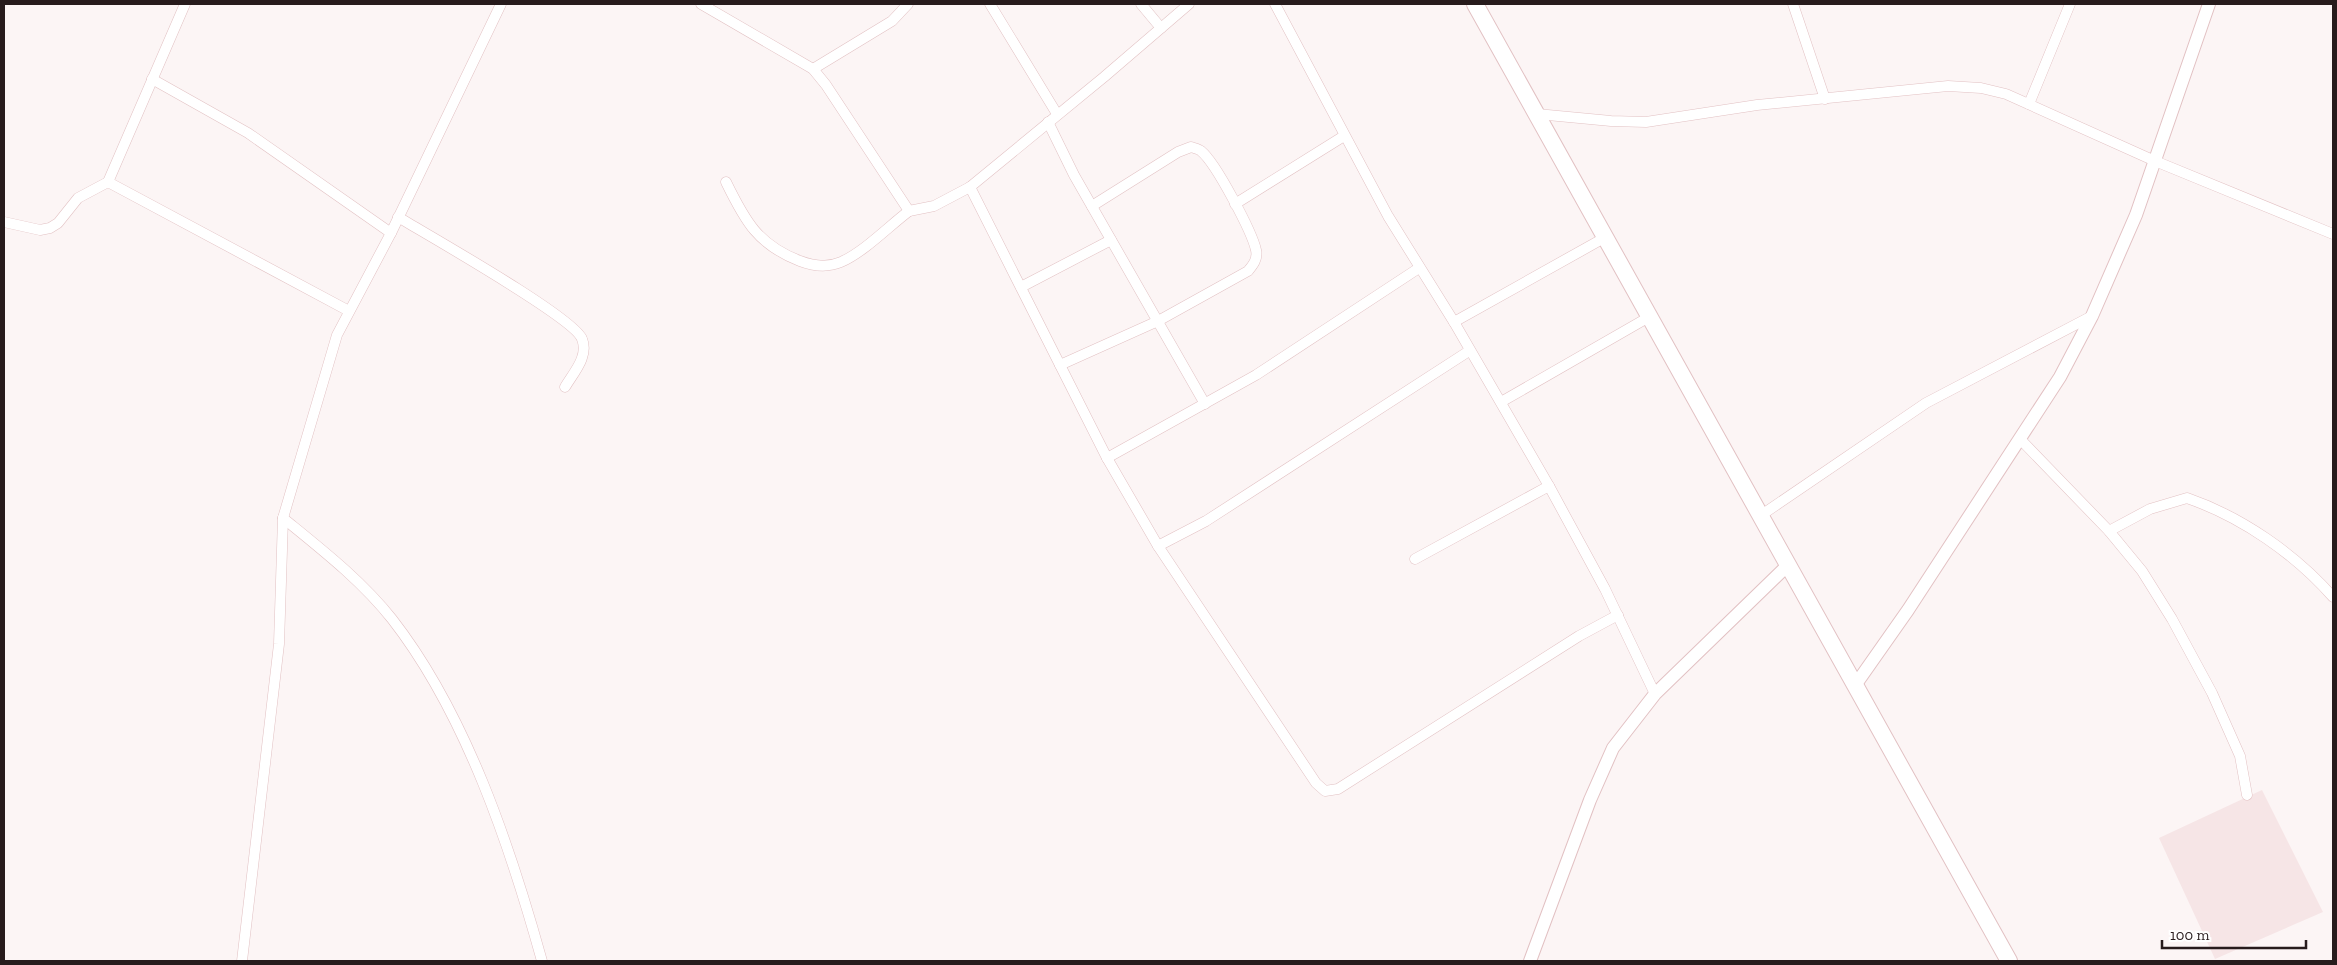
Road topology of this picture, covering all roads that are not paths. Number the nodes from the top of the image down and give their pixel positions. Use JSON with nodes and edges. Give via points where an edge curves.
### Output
{"nodes":[{"id":1,"x":185,"y":4,"type":"edge"},
{"id":2,"x":501,"y":4,"type":"edge"},
{"id":3,"x":701,"y":4,"type":"edge"},
{"id":4,"x":908,"y":4,"type":"edge"},
{"id":5,"x":990,"y":4,"type":"edge"},
{"id":6,"x":1141,"y":4,"type":"edge"},
{"id":7,"x":1189,"y":4,"type":"edge"},
{"id":8,"x":1275,"y":4,"type":"edge"},
{"id":9,"x":1475,"y":4,"type":"edge"},
{"id":10,"x":1793,"y":4,"type":"edge"},
{"id":11,"x":2070,"y":4,"type":"edge"},
{"id":12,"x":2209,"y":4,"type":"edge"},
{"id":13,"x":1160,"y":28,"type":"junction"},
{"id":14,"x":813,"y":69,"type":"junction"},
{"id":15,"x":152,"y":78,"type":"junction"},
{"id":16,"x":1825,"y":99,"type":"junction"},
{"id":17,"x":2029,"y":104,"type":"junction"},
{"id":18,"x":1058,"y":114,"type":"junction"},
{"id":19,"x":1537,"y":114,"type":"junction"},
{"id":20,"x":1048,"y":122,"type":"junction"},
{"id":21,"x":1344,"y":136,"type":"junction"},
{"id":22,"x":2155,"y":161,"type":"junction"},
{"id":23,"x":108,"y":182,"type":"junction"},
{"id":24,"x":726,"y":182,"type":"dead end"},
{"id":25,"x":970,"y":187,"type":"junction"},
{"id":26,"x":1235,"y":204,"type":"junction"},
{"id":27,"x":1092,"y":206,"type":"junction"},
{"id":28,"x":909,"y":211,"type":"junction"},
{"id":29,"x":398,"y":218,"type":"junction"},
{"id":30,"x":4,"y":222,"type":"edge"},
{"id":31,"x":391,"y":233,"type":"junction"},
{"id":32,"x":2333,"y":234,"type":"edge"},
{"id":33,"x":1604,"y":238,"type":"junction"},
{"id":34,"x":1111,"y":240,"type":"junction"},
{"id":35,"x":1419,"y":268,"type":"junction"},
{"id":36,"x":1021,"y":287,"type":"junction"},
{"id":37,"x":349,"y":311,"type":"junction"},
{"id":38,"x":2092,"y":316,"type":"junction"},
{"id":39,"x":1649,"y":317,"type":"junction"},
{"id":40,"x":1158,"y":321,"type":"junction"},
{"id":41,"x":1454,"y":322,"type":"junction"},
{"id":42,"x":1469,"y":351,"type":"junction"},
{"id":43,"x":1060,"y":365,"type":"junction"},
{"id":44,"x":565,"y":387,"type":"dead end"},
{"id":45,"x":1502,"y":402,"type":"junction"},
{"id":46,"x":1205,"y":404,"type":"junction"},
{"id":47,"x":2021,"y":440,"type":"junction"},
{"id":48,"x":1107,"y":458,"type":"junction"},
{"id":49,"x":1549,"y":486,"type":"junction"},
{"id":50,"x":1760,"y":516,"type":"junction"},
{"id":51,"x":283,"y":518,"type":"junction"},
{"id":52,"x":2109,"y":531,"type":"junction"},
{"id":53,"x":1158,"y":546,"type":"junction"},
{"id":54,"x":1415,"y":559,"type":"dead end"},
{"id":55,"x":1788,"y":565,"type":"junction"},
{"id":56,"x":2333,"y":597,"type":"edge"},
{"id":57,"x":1618,"y":615,"type":"junction"},
{"id":58,"x":1856,"y":684,"type":"junction"},
{"id":59,"x":1655,"y":694,"type":"junction"},
{"id":60,"x":2247,"y":794,"type":"dead end"},
{"id":61,"x":242,"y":961,"type":"edge"},
{"id":62,"x":542,"y":961,"type":"edge"},
{"id":63,"x":1530,"y":961,"type":"edge"},
{"id":64,"x":2009,"y":961,"type":"edge"}],
"edges":[{"from":1,"to":15,"type":"street"},
{"from":2,"to":29,"type":"street"},
{"from":3,"to":14,"type":"street"},
{"from":4,"to":14,"type":"street","via":[[892,21]]},
{"from":5,"to":18,"type":"street"},
{"from":6,"to":13,"type":"street"},
{"from":7,"to":13,"type":"street"},
{"from":8,"to":21,"type":"street"},
{"from":9,"to":19,"type":"main road"},
{"from":10,"to":16,"type":"street"},
{"from":11,"to":17,"type":"street"},
{"from":12,"to":22,"type":"street"},
{"from":13,"to":18,"type":"street"},
{"from":14,"to":28,"type":"street"},
{"from":15,"to":23,"type":"street"},
{"from":15,"to":31,"type":"street","via":[[248,133]]},
{"from":16,"to":17,"type":"street","via":[[1948,86],[1981,88]]},
{"from":16,"to":19,"type":"street","via":[[1757,105],[1646,122]]},
{"from":17,"to":22,"type":"street"},
{"from":18,"to":20,"type":"street"},
{"from":19,"to":33,"type":"main road"},
{"from":20,"to":25,"type":"street"},
{"from":20,"to":27,"type":"street"},
{"from":21,"to":26,"type":"street"},
{"from":21,"to":35,"type":"street"},
{"from":22,"to":32,"type":"street"},
{"from":22,"to":38,"type":"street","via":[[2136,215]]},
{"from":23,"to":30,"type":"street","via":[[78,198],[50,228],[40,230]]},
{"from":23,"to":37,"type":"street"},
{"from":24,"to":28,"type":"street","via":[[739,209],[763,241],[782,254],[810,264],[825,266],[841,262]]},
{"from":25,"to":28,"type":"street","via":[[934,206]]},
{"from":25,"to":36,"type":"street"},
{"from":26,"to":27,"type":"street","via":[[1201,150],[1190,147],[1140,174]]},
{"from":26,"to":40,"type":"street","via":[[1256,251],[1255,262],[1248,271]]},
{"from":27,"to":34,"type":"street"},
{"from":29,"to":31,"type":"street"},
{"from":29,"to":44,"type":"street","via":[[572,326],[582,338],[584,354]]},
{"from":31,"to":37,"type":"street"},
{"from":33,"to":39,"type":"main road"},
{"from":33,"to":41,"type":"street"},
{"from":34,"to":36,"type":"street"},
{"from":34,"to":40,"type":"street"},
{"from":35,"to":41,"type":"street"},
{"from":35,"to":46,"type":"street","via":[[1296,350]]},
{"from":36,"to":43,"type":"street"},
{"from":37,"to":51,"type":"street","via":[[337,335]]},
{"from":38,"to":47,"type":"street","via":[[2050,396]]},
{"from":38,"to":50,"type":"street","via":[[1926,403]]},
{"from":39,"to":45,"type":"street"},
{"from":39,"to":50,"type":"main road"},
{"from":40,"to":43,"type":"street"},
{"from":40,"to":46,"type":"street"},
{"from":41,"to":42,"type":"street"},
{"from":42,"to":45,"type":"street"},
{"from":42,"to":53,"type":"street","via":[[1206,521]]},
{"from":43,"to":48,"type":"street"},
{"from":45,"to":49,"type":"street"},
{"from":46,"to":48,"type":"street"},
{"from":47,"to":52,"type":"street"},
{"from":47,"to":58,"type":"street"},
{"from":48,"to":53,"type":"street"},
{"from":49,"to":54,"type":"street"},
{"from":49,"to":57,"type":"street"},
{"from":50,"to":55,"type":"main road"},
{"from":51,"to":61,"type":"street","via":[[279,644]]},
{"from":51,"to":62,"type":"street","via":[[347,570],[391,618],[434,680],[483,784],[525,900]]},
{"from":52,"to":56,"type":"street","via":[[2150,509],[2187,498],[2238,520],[2292,557]]},
{"from":52,"to":60,"type":"street","via":[[2142,571],[2212,693],[2240,756]]},
{"from":53,"to":57,"type":"street","via":[[1316,783],[1325,791],[1338,789],[1579,636]]},
{"from":55,"to":58,"type":"main road"},
{"from":55,"to":59,"type":"street"},
{"from":57,"to":59,"type":"street"},
{"from":58,"to":64,"type":"main road"},
{"from":59,"to":63,"type":"street","via":[[1600,772]]}]}
